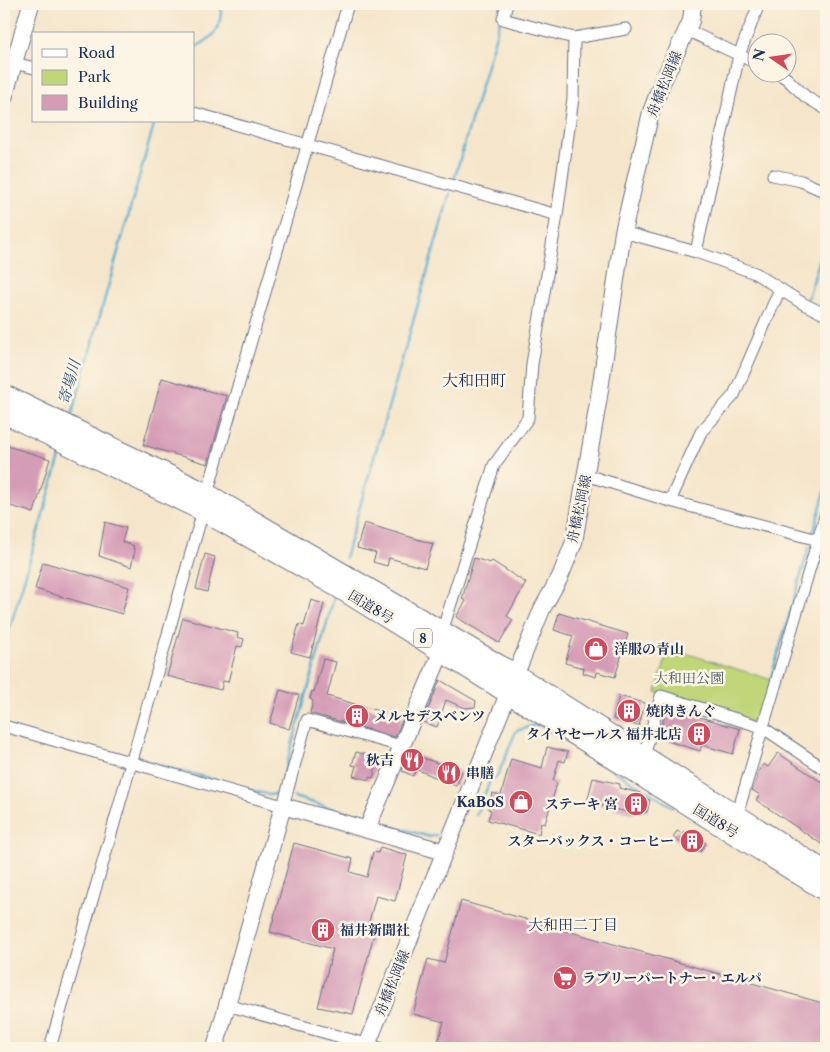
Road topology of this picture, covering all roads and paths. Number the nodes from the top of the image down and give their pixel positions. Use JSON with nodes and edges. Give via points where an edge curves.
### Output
{"nodes":[{"id":1,"x":31,"y":4,"type":"edge"},
{"id":2,"x":348,"y":4,"type":"edge"},
{"id":3,"x":507,"y":4,"type":"edge"},
{"id":4,"x":693,"y":4,"type":"edge"},
{"id":5,"x":759,"y":4,"type":"edge"},
{"id":6,"x":626,"y":29,"type":"dead end"},
{"id":7,"x":687,"y":30,"type":"junction"},
{"id":8,"x":574,"y":38,"type":"junction"},
{"id":9,"x":739,"y":55,"type":"junction"},
{"id":10,"x":748,"y":59,"type":"edge"},
{"id":11,"x":9,"y":61,"type":"edge"},
{"id":12,"x":32,"y":67,"type":"edge"},
{"id":13,"x":790,"y":82,"type":"edge"},
{"id":14,"x":4,"y":98,"type":"edge"},
{"id":15,"x":826,"y":109,"type":"edge"},
{"id":16,"x":195,"y":113,"type":"edge"},
{"id":17,"x":307,"y":146,"type":"junction"},
{"id":18,"x":774,"y":175,"type":"dead end"},
{"id":19,"x":826,"y":192,"type":"edge"},
{"id":20,"x":557,"y":215,"type":"junction"},
{"id":21,"x":623,"y":232,"type":"junction"},
{"id":22,"x":696,"y":252,"type":"junction"},
{"id":23,"x":780,"y":289,"type":"junction"},
{"id":24,"x":826,"y":315,"type":"edge"},
{"id":25,"x":4,"y":395,"type":"edge"},
{"id":26,"x":4,"y":413,"type":"edge"},
{"id":27,"x":586,"y":475,"type":"junction"},
{"id":28,"x":670,"y":501,"type":"junction"},
{"id":29,"x":205,"y":502,"type":"junction"},
{"id":30,"x":826,"y":513,"type":"edge"},
{"id":31,"x":818,"y":540,"type":"junction"},
{"id":32,"x":442,"y":641,"type":"junction"},
{"id":33,"x":513,"y":683,"type":"junction"},
{"id":34,"x":4,"y":726,"type":"edge"},
{"id":35,"x":762,"y":727,"type":"junction"},
{"id":36,"x":401,"y":746,"type":"junction"},
{"id":37,"x":644,"y":756,"type":"junction"},
{"id":38,"x":132,"y":762,"type":"junction"},
{"id":39,"x":826,"y":770,"type":"edge"},
{"id":40,"x":283,"y":806,"type":"junction"},
{"id":41,"x":737,"y":815,"type":"junction"},
{"id":42,"x":367,"y":829,"type":"junction"},
{"id":43,"x":445,"y":852,"type":"junction"},
{"id":44,"x":826,"y":872,"type":"edge"},
{"id":45,"x":826,"y":891,"type":"edge"},
{"id":46,"x":227,"y":1005,"type":"junction"},
{"id":47,"x":371,"y":1047,"type":"edge"},
{"id":48,"x":50,"y":1048,"type":"edge"},
{"id":49,"x":214,"y":1048,"type":"edge"}],
"edges":[{"from":1,"to":11,"type":"main road"},
{"from":2,"to":17,"type":"street"},
{"from":3,"to":8,"type":"street","via":[[503,19]]},
{"from":4,"to":7,"type":"main road","name":"舟橋松岡線"},
{"from":5,"to":9,"type":"street"},
{"from":6,"to":8,"type":"street"},
{"from":7,"to":9,"type":"street"},
{"from":7,"to":21,"type":"main road","name":"舟橋松岡線","via":[[651,112]]},
{"from":8,"to":20,"type":"street","via":[[573,98]]},
{"from":9,"to":10,"type":"street"},
{"from":9,"to":22,"type":"street"},
{"from":11,"to":12,"type":"street"},
{"from":11,"to":14,"type":"main road"},
{"from":13,"to":15,"type":"street"},
{"from":16,"to":17,"type":"street"},
{"from":17,"to":20,"type":"street"},
{"from":17,"to":29,"type":"street"},
{"from":18,"to":19,"type":"street","via":[[801,181]]},
{"from":20,"to":32,"type":"street","via":[[532,364],[528,418],[494,465]]},
{"from":21,"to":22,"type":"street"},
{"from":21,"to":27,"type":"main road","name":"舟橋松岡線"},
{"from":22,"to":23,"type":"street","via":[[755,272]]},
{"from":23,"to":24,"type":"street"},
{"from":23,"to":28,"type":"street","via":[[734,395],[701,432]]},
{"from":25,"to":29,"type":"highway","name":"国道8号","number":"8"},
{"from":26,"to":29,"type":"highway","name":"国道8号","number":"8"},
{"from":27,"to":28,"type":"street"},
{"from":27,"to":33,"type":"main road","name":"舟橋松岡線","via":[[574,542],[542,609]]},
{"from":28,"to":31,"type":"street"},
{"from":29,"to":32,"type":"highway","name":"国道8号","number":"8","via":[[336,586]]},
{"from":29,"to":38,"type":"street"},
{"from":30,"to":31,"type":"street"},
{"from":31,"to":35,"type":"street"},
{"from":32,"to":33,"type":"highway","name":"国道8号","number":"8"},
{"from":32,"to":36,"type":"main road"},
{"from":33,"to":37,"type":"highway","name":"国道8号","number":"8"},
{"from":33,"to":43,"type":"main road","name":"舟橋松岡線"},
{"from":33,"to":45,"type":"highway","name":"国道8号","number":"8"},
{"from":34,"to":38,"type":"street"},
{"from":35,"to":37,"type":"street","via":[[660,696]]},
{"from":35,"to":39,"type":"street"},
{"from":35,"to":41,"type":"street"},
{"from":36,"to":40,"type":"street","via":[[307,720]]},
{"from":36,"to":42,"type":"main road"},
{"from":37,"to":41,"type":"highway","name":"国道8号","number":"8"},
{"from":38,"to":40,"type":"street"},
{"from":38,"to":48,"type":"street"},
{"from":40,"to":42,"type":"main road"},
{"from":40,"to":46,"type":"main road"},
{"from":41,"to":44,"type":"highway","name":"国道8号","number":"8"},
{"from":42,"to":43,"type":"main road"},
{"from":43,"to":47,"type":"main road","name":"舟橋松岡線"},
{"from":46,"to":47,"type":"street"},
{"from":46,"to":49,"type":"main road"}]}
